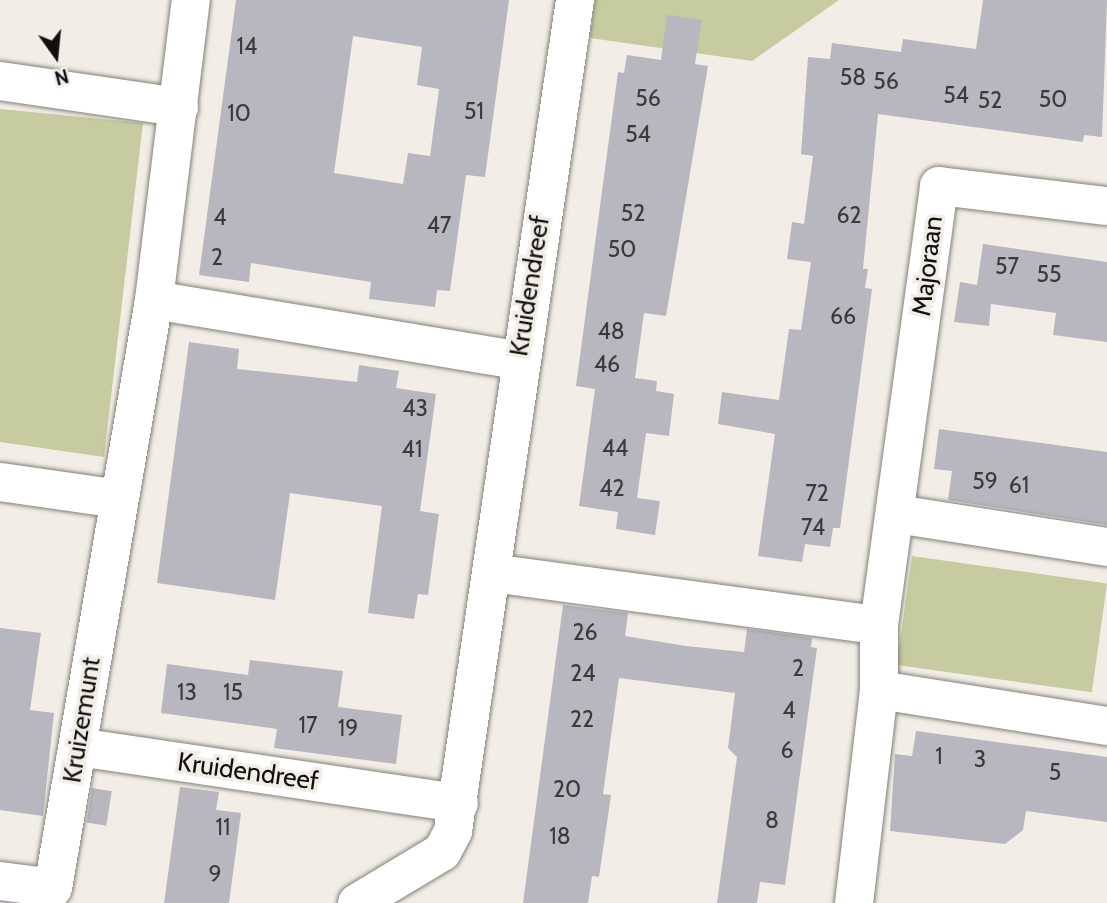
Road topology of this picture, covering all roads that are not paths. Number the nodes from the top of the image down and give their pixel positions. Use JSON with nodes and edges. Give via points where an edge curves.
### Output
{"nodes":[{"id":1,"x":191,"y":0,"type":"edge"},
{"id":2,"x":575,"y":0,"type":"edge"},
{"id":3,"x":0,"y":81,"type":"edge"},
{"id":4,"x":179,"y":107,"type":"junction"},
{"id":5,"x":1107,"y":206,"type":"edge"},
{"id":6,"x":154,"y":300,"type":"junction"},
{"id":7,"x":519,"y":360,"type":"junction"},
{"id":8,"x":0,"y":482,"type":"edge"},
{"id":9,"x":118,"y":499,"type":"junction"},
{"id":10,"x":896,"y":514,"type":"junction"},
{"id":11,"x":1107,"y":547,"type":"edge"},
{"id":12,"x":492,"y":573,"type":"junction"},
{"id":13,"x":879,"y":625,"type":"junction"},
{"id":14,"x":879,"y":691,"type":"junction"},
{"id":15,"x":1107,"y":726,"type":"edge"},
{"id":16,"x":78,"y":747,"type":"junction"},
{"id":17,"x":459,"y":803,"type":"junction"},
{"id":18,"x":0,"y":881,"type":"edge"},
{"id":19,"x":357,"y":903,"type":"edge"},
{"id":20,"x":855,"y":903,"type":"edge"}],
"edges":[{"from":1,"to":4,"type":"street","name":"Kruizemunt"},
{"from":2,"to":7,"type":"street","name":"Kruidendreef"},
{"from":3,"to":4,"type":"street"},
{"from":4,"to":6,"type":"street","name":"Kruizemunt"},
{"from":5,"to":10,"type":"street","name":"Majoraan","via":[[939,186]]},
{"from":6,"to":7,"type":"street"},
{"from":6,"to":9,"type":"street","name":"Kruizemunt"},
{"from":7,"to":12,"type":"street","name":"Kruidendreef"},
{"from":8,"to":9,"type":"street"},
{"from":9,"to":16,"type":"street","name":"Kruizemunt"},
{"from":10,"to":11,"type":"street"},
{"from":10,"to":13,"type":"street","name":"Majoraan"},
{"from":12,"to":13,"type":"street"},
{"from":12,"to":17,"type":"street","name":"Kruidendreef"},
{"from":13,"to":14,"type":"street","name":"Majoraan"},
{"from":14,"to":15,"type":"street"},
{"from":14,"to":20,"type":"street","name":"Majoraan"},
{"from":16,"to":17,"type":"street","name":"Kruidendreef"},
{"from":16,"to":18,"type":"street","name":"Kruizemunt","via":[[54,888]]},
{"from":17,"to":19,"type":"street","name":"Kruidendreef","via":[[442,852]]}]}
